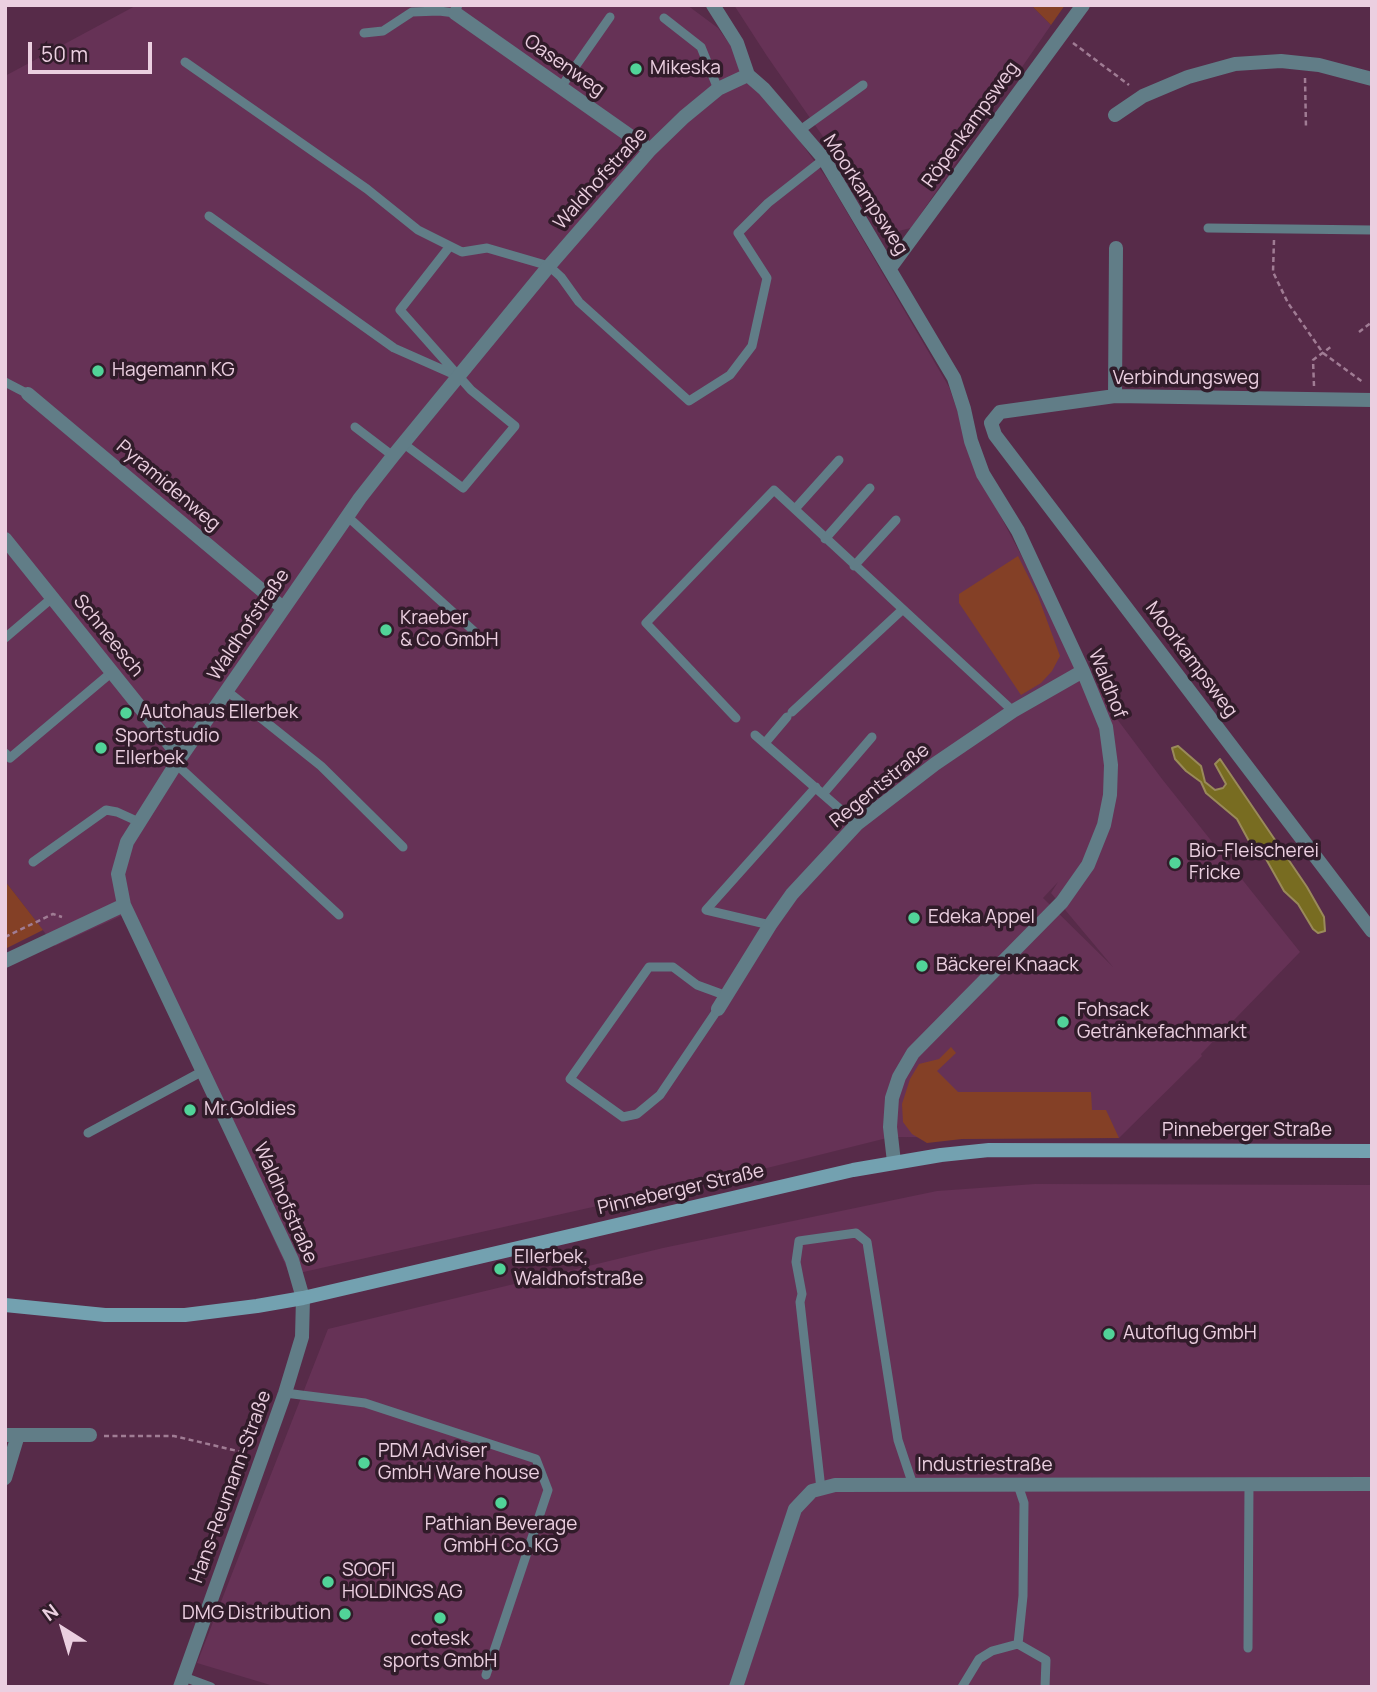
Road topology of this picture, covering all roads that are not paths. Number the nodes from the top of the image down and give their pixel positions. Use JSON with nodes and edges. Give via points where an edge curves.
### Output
{"nodes":[{"id":1,"x":713,"y":5,"type":"edge"},
{"id":2,"x":1083,"y":5,"type":"edge"},
{"id":3,"x":457,"y":9,"type":"edge"},
{"id":4,"x":610,"y":17,"type":"dead end"},
{"id":5,"x":664,"y":18,"type":"dead end"},
{"id":6,"x":363,"y":33,"type":"dead end"},
{"id":7,"x":185,"y":62,"type":"dead end"},
{"id":8,"x":748,"y":75,"type":"junction"},
{"id":9,"x":1372,"y":79,"type":"edge"},
{"id":10,"x":863,"y":85,"type":"dead end"},
{"id":11,"x":561,"y":87,"type":"junction"},
{"id":12,"x":718,"y":89,"type":"junction"},
{"id":13,"x":1115,"y":115,"type":"dead end"},
{"id":14,"x":799,"y":131,"type":"junction"},
{"id":15,"x":650,"y":150,"type":"junction"},
{"id":16,"x":824,"y":159,"type":"junction"},
{"id":17,"x":209,"y":216,"type":"dead end"},
{"id":18,"x":1208,"y":228,"type":"dead end"},
{"id":19,"x":1372,"y":230,"type":"edge"},
{"id":20,"x":450,"y":246,"type":"junction"},
{"id":21,"x":1116,"y":248,"type":"dead end"},
{"id":22,"x":549,"y":266,"type":"junction"},
{"id":23,"x":890,"y":268,"type":"junction"},
{"id":24,"x":460,"y":377,"type":"junction"},
{"id":25,"x":954,"y":378,"type":"joint"},
{"id":26,"x":5,"y":382,"type":"edge"},
{"id":27,"x":28,"y":394,"type":"joint"},
{"id":28,"x":1115,"y":396,"type":"junction"},
{"id":29,"x":1371,"y":400,"type":"edge"},
{"id":30,"x":1000,"y":412,"type":"joint"},
{"id":31,"x":355,"y":427,"type":"dead end"},
{"id":32,"x":404,"y":444,"type":"junction"},
{"id":33,"x":393,"y":456,"type":"junction"},
{"id":34,"x":839,"y":460,"type":"dead end"},
{"id":35,"x":870,"y":488,"type":"dead end"},
{"id":36,"x":795,"y":509,"type":"junction"},
{"id":37,"x":348,"y":517,"type":"junction"},
{"id":38,"x":896,"y":520,"type":"dead end"},
{"id":39,"x":5,"y":539,"type":"edge"},
{"id":40,"x":825,"y":539,"type":"junction"},
{"id":41,"x":853,"y":566,"type":"junction"},
{"id":42,"x":52,"y":598,"type":"junction"},
{"id":43,"x":284,"y":608,"type":"junction"},
{"id":44,"x":902,"y":610,"type":"junction"},
{"id":45,"x":476,"y":633,"type":"dead end"},
{"id":46,"x":5,"y":638,"type":"edge"},
{"id":47,"x":1083,"y":671,"type":"junction"},
{"id":48,"x":112,"y":672,"type":"junction"},
{"id":49,"x":227,"y":691,"type":"junction"},
{"id":50,"x":1013,"y":711,"type":"junction"},
{"id":51,"x":736,"y":718,"type":"dead end"},
{"id":52,"x":755,"y":735,"type":"dead end"},
{"id":53,"x":872,"y":737,"type":"dead end"},
{"id":54,"x":765,"y":743,"type":"junction"},
{"id":55,"x":5,"y":753,"type":"edge"},
{"id":56,"x":178,"y":760,"type":"junction"},
{"id":57,"x":820,"y":791,"type":"junction"},
{"id":58,"x":139,"y":822,"type":"junction"},
{"id":59,"x":857,"y":824,"type":"junction"},
{"id":60,"x":403,"y":847,"type":"dead end"},
{"id":61,"x":33,"y":863,"type":"dead end"},
{"id":62,"x":124,"y":905,"type":"junction"},
{"id":63,"x":339,"y":915,"type":"dead end"},
{"id":64,"x":770,"y":925,"type":"junction"},
{"id":65,"x":1372,"y":931,"type":"edge"},
{"id":66,"x":5,"y":961,"type":"edge"},
{"id":67,"x":727,"y":996,"type":"junction"},
{"id":68,"x":718,"y":1009,"type":"joint"},
{"id":69,"x":202,"y":1071,"type":"junction"},
{"id":70,"x":88,"y":1133,"type":"dead end"},
{"id":71,"x":1372,"y":1151,"type":"edge"},
{"id":72,"x":894,"y":1161,"type":"junction"},
{"id":73,"x":303,"y":1298,"type":"junction"},
{"id":74,"x":5,"y":1306,"type":"edge"},
{"id":75,"x":285,"y":1392,"type":"junction"},
{"id":76,"x":12,"y":1435,"type":"edge"},
{"id":77,"x":90,"y":1436,"type":"road end"},
{"id":78,"x":5,"y":1478,"type":"edge"},
{"id":79,"x":1249,"y":1484,"type":"junction"},
{"id":80,"x":1372,"y":1484,"type":"edge"},
{"id":81,"x":913,"y":1485,"type":"junction"},
{"id":82,"x":1018,"y":1485,"type":"junction"},
{"id":83,"x":821,"y":1489,"type":"junction"},
{"id":84,"x":1018,"y":1644,"type":"junction"},
{"id":85,"x":1248,"y":1648,"type":"dead end"},
{"id":86,"x":486,"y":1675,"type":"dead end"},
{"id":87,"x":182,"y":1682,"type":"edge"},
{"id":88,"x":211,"y":1687,"type":"edge"},
{"id":89,"x":736,"y":1687,"type":"edge"},
{"id":90,"x":962,"y":1687,"type":"edge"},
{"id":91,"x":1045,"y":1687,"type":"edge"}],
"edges":[{"from":1,"to":8,"type":"street","name":"Moorkampsweg","via":[[737,43]]},
{"from":2,"to":23,"type":"street","name":"Röpenkampsweg"},
{"from":3,"to":6,"type":"lane","via":[[412,12],[383,31]]},
{"from":3,"to":11,"type":"street","name":"Oasenweg"},
{"from":4,"to":11,"type":"lane"},
{"from":5,"to":12,"type":"lane","via":[[701,47]]},
{"from":7,"to":20,"type":"lane","via":[[418,230]]},
{"from":8,"to":12,"type":"street","name":"Waldhofstraße"},
{"from":8,"to":14,"type":"street","name":"Moorkampsweg"},
{"from":9,"to":13,"type":"street","via":[[1305,64],[1235,64],[1143,96]]},
{"from":10,"to":14,"type":"lane"},
{"from":11,"to":15,"type":"street","name":"Oasenweg"},
{"from":12,"to":15,"type":"street","name":"Waldhofstraße"},
{"from":14,"to":16,"type":"street","name":"Moorkampsweg"},
{"from":15,"to":22,"type":"street","name":"Waldhofstraße"},
{"from":16,"to":22,"type":"lane","via":[[768,202],[738,233],[767,278],[752,346],[730,375],[690,401],[579,302]]},
{"from":16,"to":23,"type":"street","name":"Moorkampsweg"},
{"from":17,"to":24,"type":"lane","via":[[394,348]]},
{"from":18,"to":19,"type":"lane"},
{"from":20,"to":22,"type":"lane","via":[[462,252],[487,248]]},
{"from":20,"to":24,"type":"lane","via":[[400,310]]},
{"from":21,"to":28,"type":"street"},
{"from":22,"to":24,"type":"street","name":"Waldhofstraße"},
{"from":23,"to":25,"type":"street","name":"Moorkampsweg"},
{"from":24,"to":32,"type":"street","name":"Waldhofstraße"},
{"from":24,"to":32,"type":"lane","via":[[515,426],[463,488]]},
{"from":25,"to":47,"type":"street","name":"Waldhof","via":[[983,474],[1018,531]]},
{"from":26,"to":27,"type":"lane"},
{"from":27,"to":43,"type":"street","name":"Pyramidenweg"},
{"from":28,"to":29,"type":"street","name":"Verbindungsweg"},
{"from":28,"to":30,"type":"street","name":"Verbindungsweg"},
{"from":30,"to":65,"type":"street","name":"Moorkampsweg","via":[[990,423],[995,435]]},
{"from":31,"to":33,"type":"lane"},
{"from":32,"to":33,"type":"street","name":"Waldhofstraße"},
{"from":33,"to":37,"type":"street","name":"Waldhofstraße"},
{"from":34,"to":36,"type":"lane"},
{"from":35,"to":40,"type":"lane"},
{"from":36,"to":40,"type":"lane"},
{"from":36,"to":51,"type":"lane","via":[[774,490],[646,623]]},
{"from":37,"to":43,"type":"street","name":"Waldhofstraße"},
{"from":37,"to":45,"type":"lane"},
{"from":38,"to":41,"type":"lane"},
{"from":39,"to":42,"type":"street","name":"Schneesch"},
{"from":40,"to":41,"type":"lane"},
{"from":41,"to":44,"type":"lane"},
{"from":42,"to":46,"type":"lane"},
{"from":42,"to":48,"type":"street","name":"Schneesch"},
{"from":43,"to":49,"type":"street","name":"Waldhofstraße"},
{"from":44,"to":50,"type":"lane"},
{"from":44,"to":54,"type":"lane"},
{"from":47,"to":50,"type":"street","name":"Regentstraße"},
{"from":47,"to":72,"type":"street","name":"Waldhof","via":[[1106,727],[1111,765],[1104,825],[1088,865],[1062,902],[913,1053],[892,1098]]},
{"from":48,"to":55,"type":"lane","via":[[10,758]]},
{"from":48,"to":56,"type":"street","name":"Schneesch"},
{"from":49,"to":56,"type":"street","name":"Waldhofstraße"},
{"from":49,"to":60,"type":"lane","via":[[321,766]]},
{"from":50,"to":59,"type":"street","name":"Regentstraße"},
{"from":52,"to":54,"type":"lane"},
{"from":53,"to":57,"type":"lane"},
{"from":54,"to":57,"type":"lane"},
{"from":56,"to":58,"type":"street","name":"Waldhofstraße"},
{"from":56,"to":63,"type":"lane"},
{"from":57,"to":59,"type":"lane"},
{"from":57,"to":64,"type":"lane","via":[[706,910]]},
{"from":58,"to":61,"type":"lane","via":[[106,810]]},
{"from":58,"to":62,"type":"street","name":"Waldhofstraße","via":[[127,842],[118,874]]},
{"from":59,"to":64,"type":"street","name":"Regentstraße","via":[[792,894]]},
{"from":62,"to":66,"type":"street"},
{"from":62,"to":69,"type":"street","name":"Waldhofstraße"},
{"from":64,"to":67,"type":"street","name":"Regentstraße"},
{"from":67,"to":68,"type":"street","name":"Regentstraße"},
{"from":67,"to":68,"type":"lane","via":[[697,985],[673,967],[649,967],[570,1079],[623,1117],[637,1114],[660,1095]]},
{"from":69,"to":70,"type":"lane"},
{"from":69,"to":73,"type":"street","name":"Waldhofstraße","via":[[296,1269]]},
{"from":71,"to":72,"type":"main road","name":"Pinneberger Straße","via":[[989,1150]]},
{"from":72,"to":73,"type":"main road","name":"Pinneberger Straße"},
{"from":73,"to":74,"type":"main road","name":"Pinneberger Straße","via":[[185,1315],[105,1315]]},
{"from":73,"to":75,"type":"street","name":"Hans-Reumann-Straße","via":[[302,1337]]},
{"from":75,"to":86,"type":"lane","via":[[365,1403],[536,1459],[548,1490]]},
{"from":75,"to":87,"type":"street","name":"Hans-Reumann-Straße"},
{"from":76,"to":77,"type":"street"},
{"from":76,"to":78,"type":"street"},
{"from":79,"to":80,"type":"street","name":"Industriestraße"},
{"from":79,"to":82,"type":"street","name":"Industriestraße"},
{"from":79,"to":85,"type":"lane"},
{"from":81,"to":82,"type":"street","name":"Industriestraße"},
{"from":81,"to":83,"type":"street","name":"Industriestraße"},
{"from":81,"to":83,"type":"lane","via":[[898,1440],[867,1241],[856,1233],[799,1241],[796,1262]]},
{"from":82,"to":84,"type":"lane","via":[[1024,1503]]},
{"from":83,"to":89,"type":"street","via":[[812,1491],[795,1509]]},
{"from":84,"to":90,"type":"lane","via":[[979,1659]]},
{"from":84,"to":91,"type":"lane","via":[[1045,1660]]},
{"from":87,"to":88,"type":"lane"}]}
